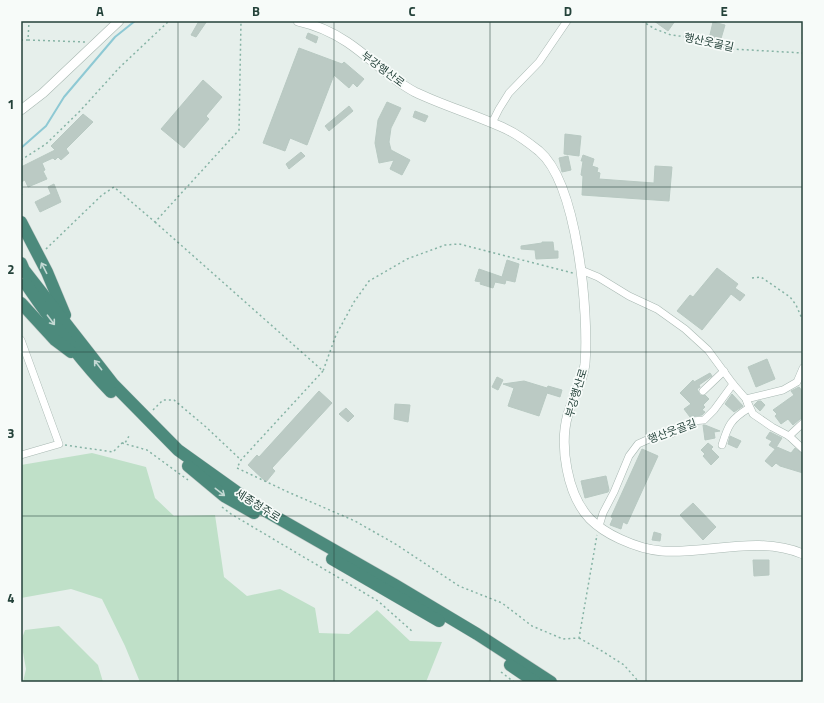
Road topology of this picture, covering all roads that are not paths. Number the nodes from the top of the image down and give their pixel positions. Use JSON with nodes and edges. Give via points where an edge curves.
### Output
{"nodes":[{"id":1,"x":119,"y":21,"type":"edge"},
{"id":2,"x":298,"y":21,"type":"edge"},
{"id":3,"x":567,"y":21,"type":"edge"},
{"id":4,"x":21,"y":110,"type":"edge"},
{"id":5,"x":492,"y":123,"type":"junction"},
{"id":6,"x":21,"y":222,"type":"edge"},
{"id":7,"x":21,"y":263,"type":"edge"},
{"id":8,"x":582,"y":273,"type":"junction"},
{"id":9,"x":21,"y":277,"type":"edge"},
{"id":10,"x":21,"y":303,"type":"edge"},
{"id":11,"x":70,"y":329,"type":"junction"},
{"id":12,"x":21,"y":340,"type":"edge"},
{"id":13,"x":85,"y":363,"type":"junction"},
{"id":14,"x":803,"y":368,"type":"edge"},
{"id":15,"x":724,"y":371,"type":"junction"},
{"id":16,"x":797,"y":382,"type":"junction"},
{"id":17,"x":733,"y":384,"type":"junction"},
{"id":18,"x":803,"y":388,"type":"edge"},
{"id":19,"x":703,"y":391,"type":"dead end"},
{"id":20,"x":746,"y":399,"type":"junction"},
{"id":21,"x":749,"y":408,"type":"junction"},
{"id":22,"x":803,"y":423,"type":"edge"},
{"id":23,"x":789,"y":436,"type":"junction"},
{"id":24,"x":722,"y":445,"type":"dead end"},
{"id":25,"x":803,"y":449,"type":"edge"},
{"id":26,"x":21,"y":455,"type":"edge"},
{"id":27,"x":599,"y":526,"type":"junction"},
{"id":28,"x":803,"y":554,"type":"edge"},
{"id":29,"x":536,"y":682,"type":"edge"},
{"id":30,"x":551,"y":682,"type":"edge"}],
"edges":[{"from":1,"to":4,"type":"street","via":[[43,93]]},
{"from":2,"to":5,"type":"street","name":"부강행산로","via":[[313,24],[346,42],[402,85]]},
{"from":3,"to":5,"type":"street","via":[[539,62],[509,93]]},
{"from":5,"to":8,"type":"street","name":"부강행산로","via":[[508,130],[538,151],[553,168],[566,199]]},
{"from":11,"to":6,"type":"highway","one_way":true,"via":[[47,272]]},
{"from":7,"to":11,"type":"highway","name":"세종청주로"},
{"from":8,"to":15,"type":"street","via":[[598,277],[629,296],[658,309],[708,350]]},
{"from":8,"to":27,"type":"street","name":"부강행산로","via":[[585,364],[566,425],[566,458],[568,476],[576,497],[586,513]]},
{"from":9,"to":13,"type":"highway","name":"세종청주로","one_way":true,"via":[[50,320]]},
{"from":10,"to":13,"type":"highway","via":[[55,340]]},
{"from":30,"to":11,"type":"highway","name":"세종청주로","one_way":true,"via":[[395,585],[255,506],[184,455],[113,384]]},
{"from":12,"to":26,"type":"street","via":[[59,444]]},
{"from":13,"to":29,"type":"highway","name":"세종청주로","one_way":true,"via":[[163,447],[224,496],[469,638]]},
{"from":14,"to":16,"type":"street"},
{"from":15,"to":17,"type":"street"},
{"from":15,"to":19,"type":"street"},
{"from":16,"to":18,"type":"street"},
{"from":16,"to":20,"type":"street","via":[[783,390]]},
{"from":17,"to":20,"type":"street"},
{"from":17,"to":27,"type":"street","name":"행산웃골길","via":[[704,420],[692,421],[671,434],[658,435],[638,444],[629,456]]},
{"from":20,"to":21,"type":"street"},
{"from":21,"to":23,"type":"street","via":[[753,414]]},
{"from":21,"to":24,"type":"street","via":[[729,424]]},
{"from":22,"to":23,"type":"street"},
{"from":23,"to":25,"type":"street"},
{"from":27,"to":28,"type":"street","name":"부강행산로","via":[[627,543],[660,551],[770,546]]}]}
